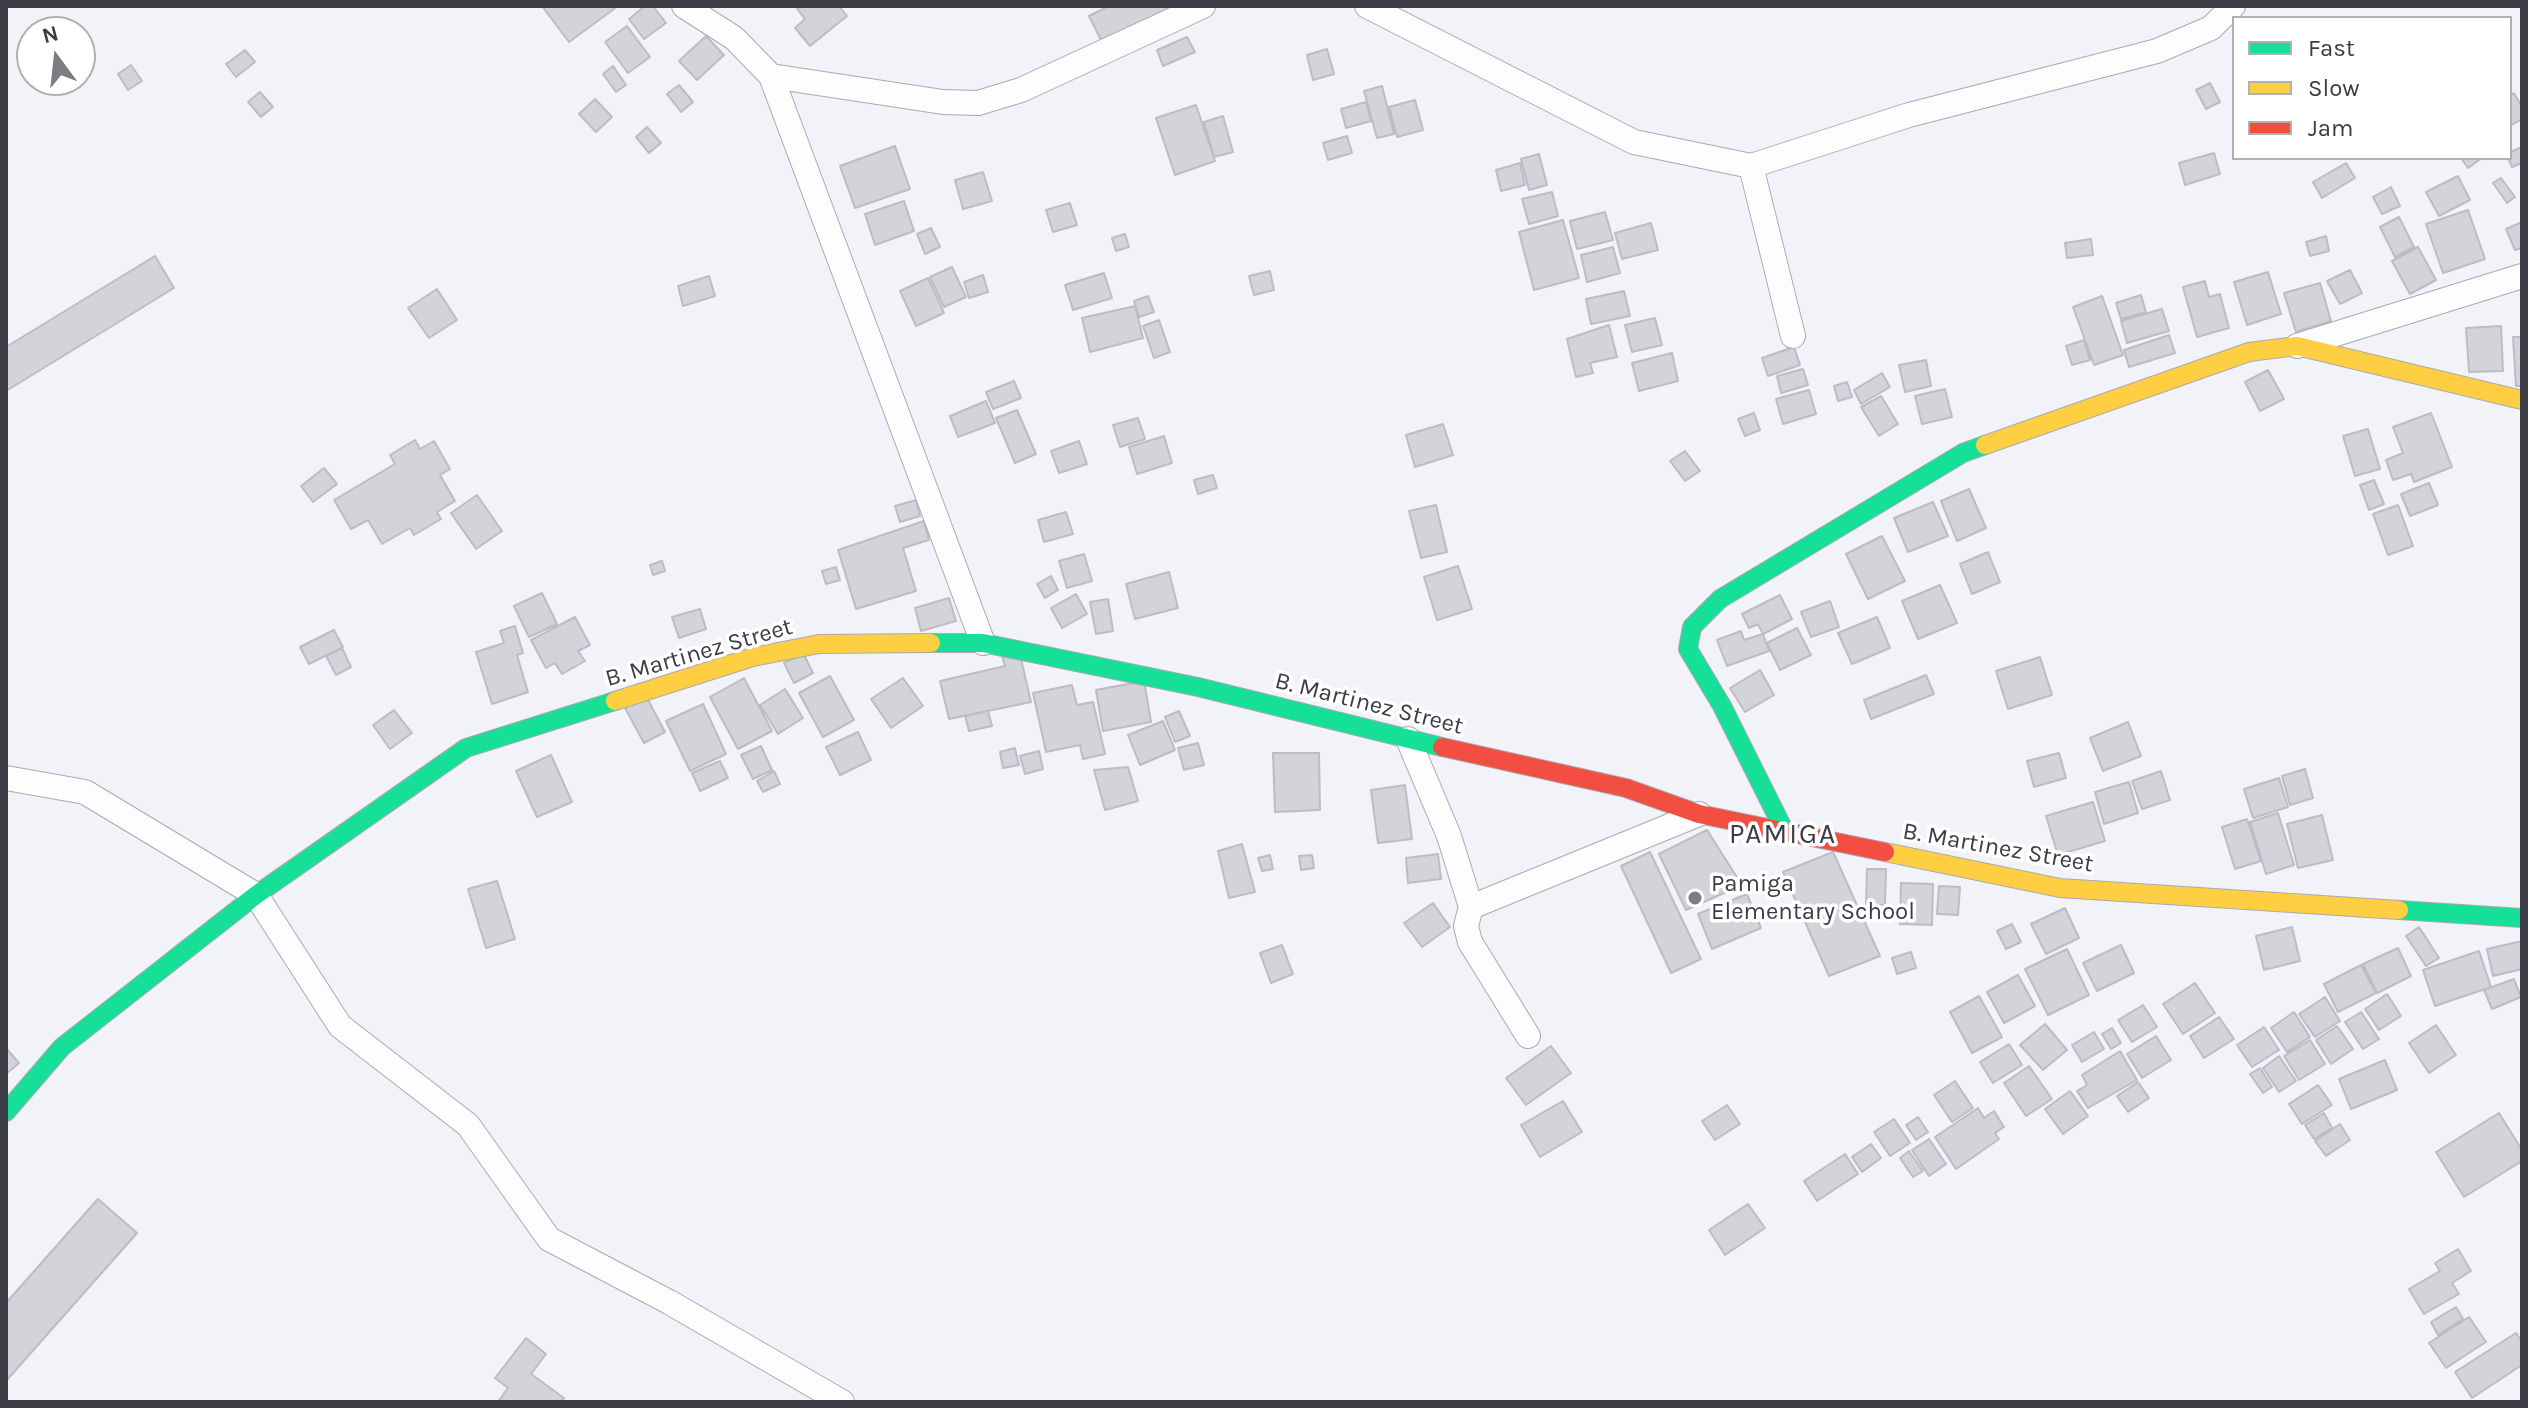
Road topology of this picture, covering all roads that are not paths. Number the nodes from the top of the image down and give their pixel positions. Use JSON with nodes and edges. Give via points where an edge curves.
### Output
{"nodes":[{"id":1,"x":684,"y":6,"type":"edge"},
{"id":2,"x":1203,"y":6,"type":"edge"},
{"id":3,"x":1367,"y":6,"type":"edge"},
{"id":4,"x":2233,"y":6,"type":"edge"},
{"id":5,"x":771,"y":76,"type":"junction"},
{"id":6,"x":1751,"y":166,"type":"junction"},
{"id":7,"x":2522,"y":276,"type":"edge"},
{"id":8,"x":1793,"y":336,"type":"dead end"},
{"id":9,"x":2297,"y":346,"type":"junction"},
{"id":10,"x":2522,"y":400,"type":"edge"},
{"id":11,"x":983,"y":643,"type":"junction"},
{"id":12,"x":1408,"y":739,"type":"junction"},
{"id":13,"x":6,"y":778,"type":"edge"},
{"id":14,"x":1699,"y":814,"type":"junction"},
{"id":15,"x":1785,"y":832,"type":"junction"},
{"id":16,"x":256,"y":895,"type":"junction"},
{"id":17,"x":1471,"y":907,"type":"junction"},
{"id":18,"x":2522,"y":918,"type":"edge"},
{"id":19,"x":1528,"y":1036,"type":"dead end"},
{"id":20,"x":6,"y":1112,"type":"edge"},
{"id":21,"x":842,"y":1402,"type":"edge"}],
"edges":[{"from":1,"to":5,"type":"street","via":[[734,38]]},
{"from":2,"to":5,"type":"street","via":[[1021,90],[978,103]]},
{"from":3,"to":6,"type":"street","via":[[1634,142]]},
{"from":4,"to":6,"type":"street","via":[[2211,28],[2157,51],[1909,115]]},
{"from":5,"to":11,"type":"street"},
{"from":6,"to":8,"type":"street"},
{"from":7,"to":9,"type":"street"},
{"from":9,"to":10,"type":"street"},
{"from":9,"to":15,"type":"street","via":[[2249,352],[1963,453],[1720,599],[1692,627],[1688,649]]},
{"from":11,"to":12,"type":"street","name":"B. Martinez Street","via":[[1198,687]]},
{"from":11,"to":16,"type":"street","name":"B. Martinez Street","via":[[819,644],[753,657],[466,748]]},
{"from":12,"to":14,"type":"street","name":"B. Martinez Street","via":[[1626,788]]},
{"from":12,"to":17,"type":"street","via":[[1449,836]]},
{"from":13,"to":16,"type":"street","via":[[85,792]]},
{"from":14,"to":15,"type":"street","name":"B. Martinez Street"},
{"from":14,"to":17,"type":"street"},
{"from":15,"to":18,"type":"street","name":"B. Martinez Street","via":[[2060,888]]},
{"from":16,"to":20,"type":"street","name":"B. Martinez Street","via":[[62,1047]]},
{"from":16,"to":21,"type":"street","via":[[340,1026],[468,1125],[549,1239]]},
{"from":17,"to":19,"type":"street","via":[[1466,926],[1470,942]]}]}
